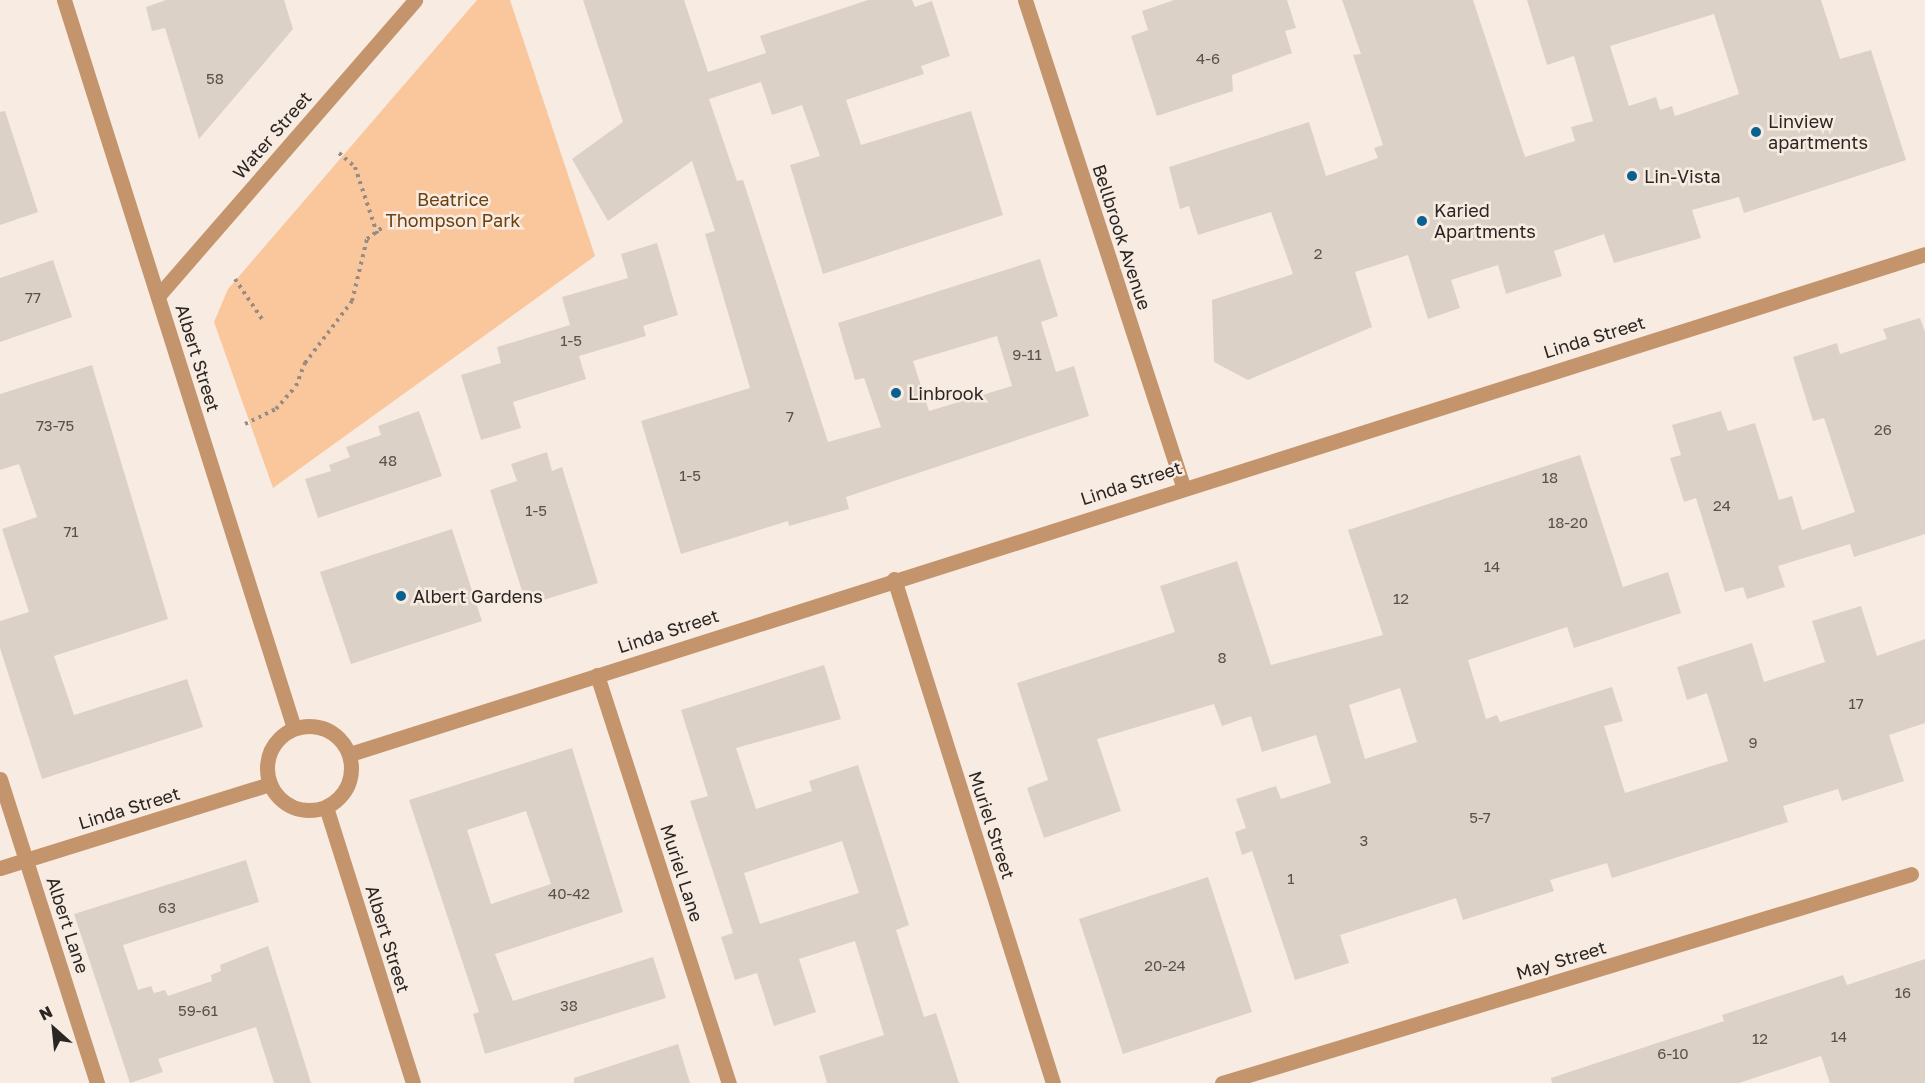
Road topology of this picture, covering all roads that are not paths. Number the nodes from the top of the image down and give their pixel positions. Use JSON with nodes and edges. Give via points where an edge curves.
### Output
{"nodes":[{"id":1,"x":64,"y":0,"type":"edge"},
{"id":2,"x":415,"y":0,"type":"edge"},
{"id":3,"x":1025,"y":0,"type":"edge"},
{"id":4,"x":1925,"y":254,"type":"edge"},
{"id":5,"x":158,"y":296,"type":"junction"},
{"id":6,"x":1183,"y":486,"type":"junction"},
{"id":7,"x":894,"y":579,"type":"junction"},
{"id":8,"x":597,"y":675,"type":"junction"},
{"id":9,"x":294,"y":728,"type":"junction"},
{"id":10,"x":350,"y":754,"type":"junction"},
{"id":11,"x":0,"y":779,"type":"edge"},
{"id":12,"x":270,"y":784,"type":"junction"},
{"id":13,"x":326,"y":807,"type":"junction"},
{"id":14,"x":27,"y":860,"type":"junction"},
{"id":15,"x":0,"y":868,"type":"edge"},
{"id":16,"x":1911,"y":874,"type":"dead end"},
{"id":17,"x":97,"y":1083,"type":"edge"},
{"id":18,"x":413,"y":1083,"type":"edge"},
{"id":19,"x":729,"y":1083,"type":"edge"},
{"id":20,"x":1053,"y":1083,"type":"edge"},
{"id":21,"x":1222,"y":1083,"type":"edge"}],
"edges":[{"from":1,"to":5,"type":"street","name":"Albert Street"},
{"from":2,"to":5,"type":"street","name":"Water Street"},
{"from":3,"to":6,"type":"street","name":"Bellbrook Avenue"},
{"from":4,"to":6,"type":"street","name":"Linda Street"},
{"from":5,"to":9,"type":"street","name":"Albert Street"},
{"from":6,"to":7,"type":"street","name":"Linda Street"},
{"from":7,"to":8,"type":"street","name":"Linda Street"},
{"from":7,"to":20,"type":"street","name":"Muriel Street"},
{"from":8,"to":10,"type":"street","name":"Linda Street"},
{"from":8,"to":19,"type":"street","name":"Muriel Lane"},
{"from":9,"to":10,"type":"street","via":[[321,727],[344,742]]},
{"from":9,"to":12,"type":"street","via":[[282,735],[268,757]]},
{"from":10,"to":13,"type":"street","via":[[348,785]]},
{"from":11,"to":14,"type":"street","name":"Albert Lane"},
{"from":12,"to":13,"type":"street","via":[[287,804],[300,810]]},
{"from":12,"to":14,"type":"street","name":"Linda Street"},
{"from":13,"to":18,"type":"street","name":"Albert Street"},
{"from":14,"to":15,"type":"street","name":"Linda Street"},
{"from":14,"to":17,"type":"street","name":"Albert Lane"},
{"from":16,"to":21,"type":"street","name":"May Street"}]}
